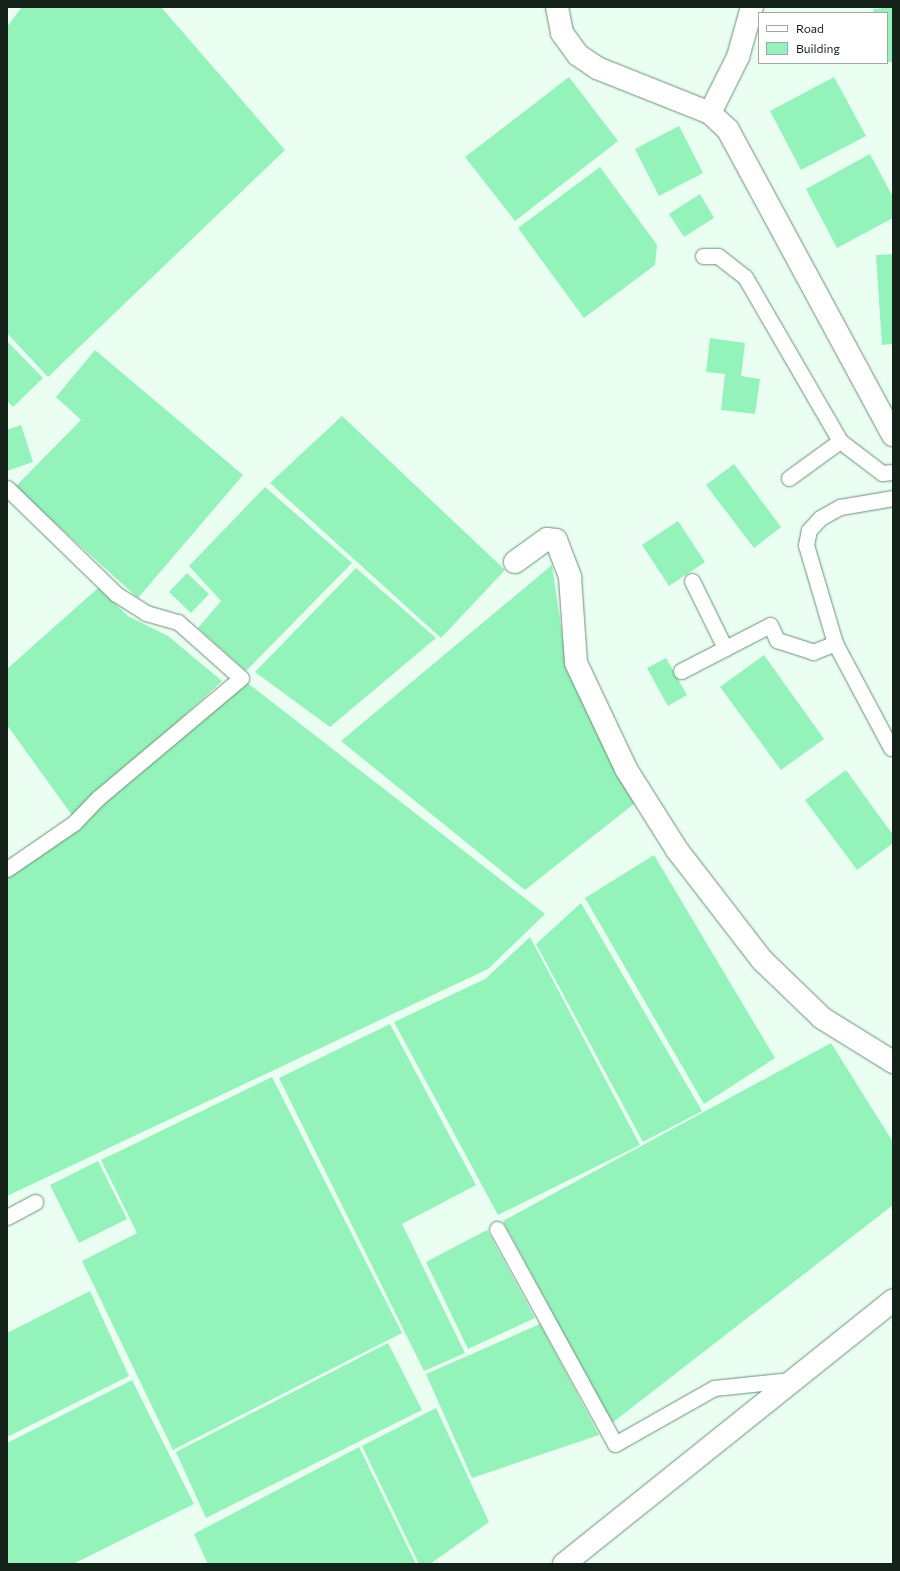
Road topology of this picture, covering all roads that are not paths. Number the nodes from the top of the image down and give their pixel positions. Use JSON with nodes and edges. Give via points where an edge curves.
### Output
{"nodes":[{"id":1,"x":557,"y":7,"type":"edge"},
{"id":2,"x":752,"y":7,"type":"edge"},
{"id":3,"x":710,"y":113,"type":"junction"},
{"id":4,"x":703,"y":256,"type":"dead end"},
{"id":5,"x":893,"y":435,"type":"edge"},
{"id":6,"x":840,"y":441,"type":"junction"},
{"id":7,"x":893,"y":472,"type":"edge"},
{"id":8,"x":789,"y":478,"type":"dead end"},
{"id":9,"x":7,"y":488,"type":"edge"},
{"id":10,"x":893,"y":498,"type":"edge"},
{"id":11,"x":515,"y":562,"type":"dead end"},
{"id":12,"x":692,"y":581,"type":"dead end"},
{"id":13,"x":835,"y":643,"type":"junction"},
{"id":14,"x":725,"y":648,"type":"junction"},
{"id":15,"x":681,"y":671,"type":"dead end"},
{"id":16,"x":891,"y":748,"type":"dead end"},
{"id":17,"x":7,"y":869,"type":"edge"},
{"id":18,"x":893,"y":1062,"type":"edge"},
{"id":19,"x":35,"y":1202,"type":"dead end"},
{"id":20,"x":7,"y":1217,"type":"edge"},
{"id":21,"x":497,"y":1229,"type":"dead end"},
{"id":22,"x":889,"y":1301,"type":"edge"},
{"id":23,"x":791,"y":1380,"type":"junction"},
{"id":24,"x":564,"y":1564,"type":"edge"}],
"edges":[{"from":1,"to":3,"type":"street","via":[[562,33],[578,55],[597,68]]},
{"from":2,"to":3,"type":"street","via":[[738,57]]},
{"from":3,"to":5,"type":"street","via":[[728,130],[742,152]]},
{"from":4,"to":6,"type":"lane","via":[[718,256],[745,277]]},
{"from":6,"to":7,"type":"lane","via":[[882,472]]},
{"from":6,"to":8,"type":"lane"},
{"from":9,"to":17,"type":"lane","via":[[116,594],[146,614],[178,622],[241,678],[98,798],[74,823]]},
{"from":10,"to":13,"type":"lane","via":[[840,507],[820,518],[810,530],[806,545]]},
{"from":11,"to":18,"type":"street","via":[[547,539],[556,540],[570,577],[576,663],[626,769],[678,850],[762,960],[822,1018]]},
{"from":12,"to":14,"type":"lane"},
{"from":13,"to":14,"type":"lane","via":[[813,652],[777,640],[770,625]]},
{"from":13,"to":16,"type":"lane"},
{"from":14,"to":15,"type":"lane"},
{"from":19,"to":20,"type":"lane"},
{"from":21,"to":23,"type":"lane","via":[[615,1444],[714,1388]]},
{"from":22,"to":23,"type":"street"},
{"from":23,"to":24,"type":"street"}]}
